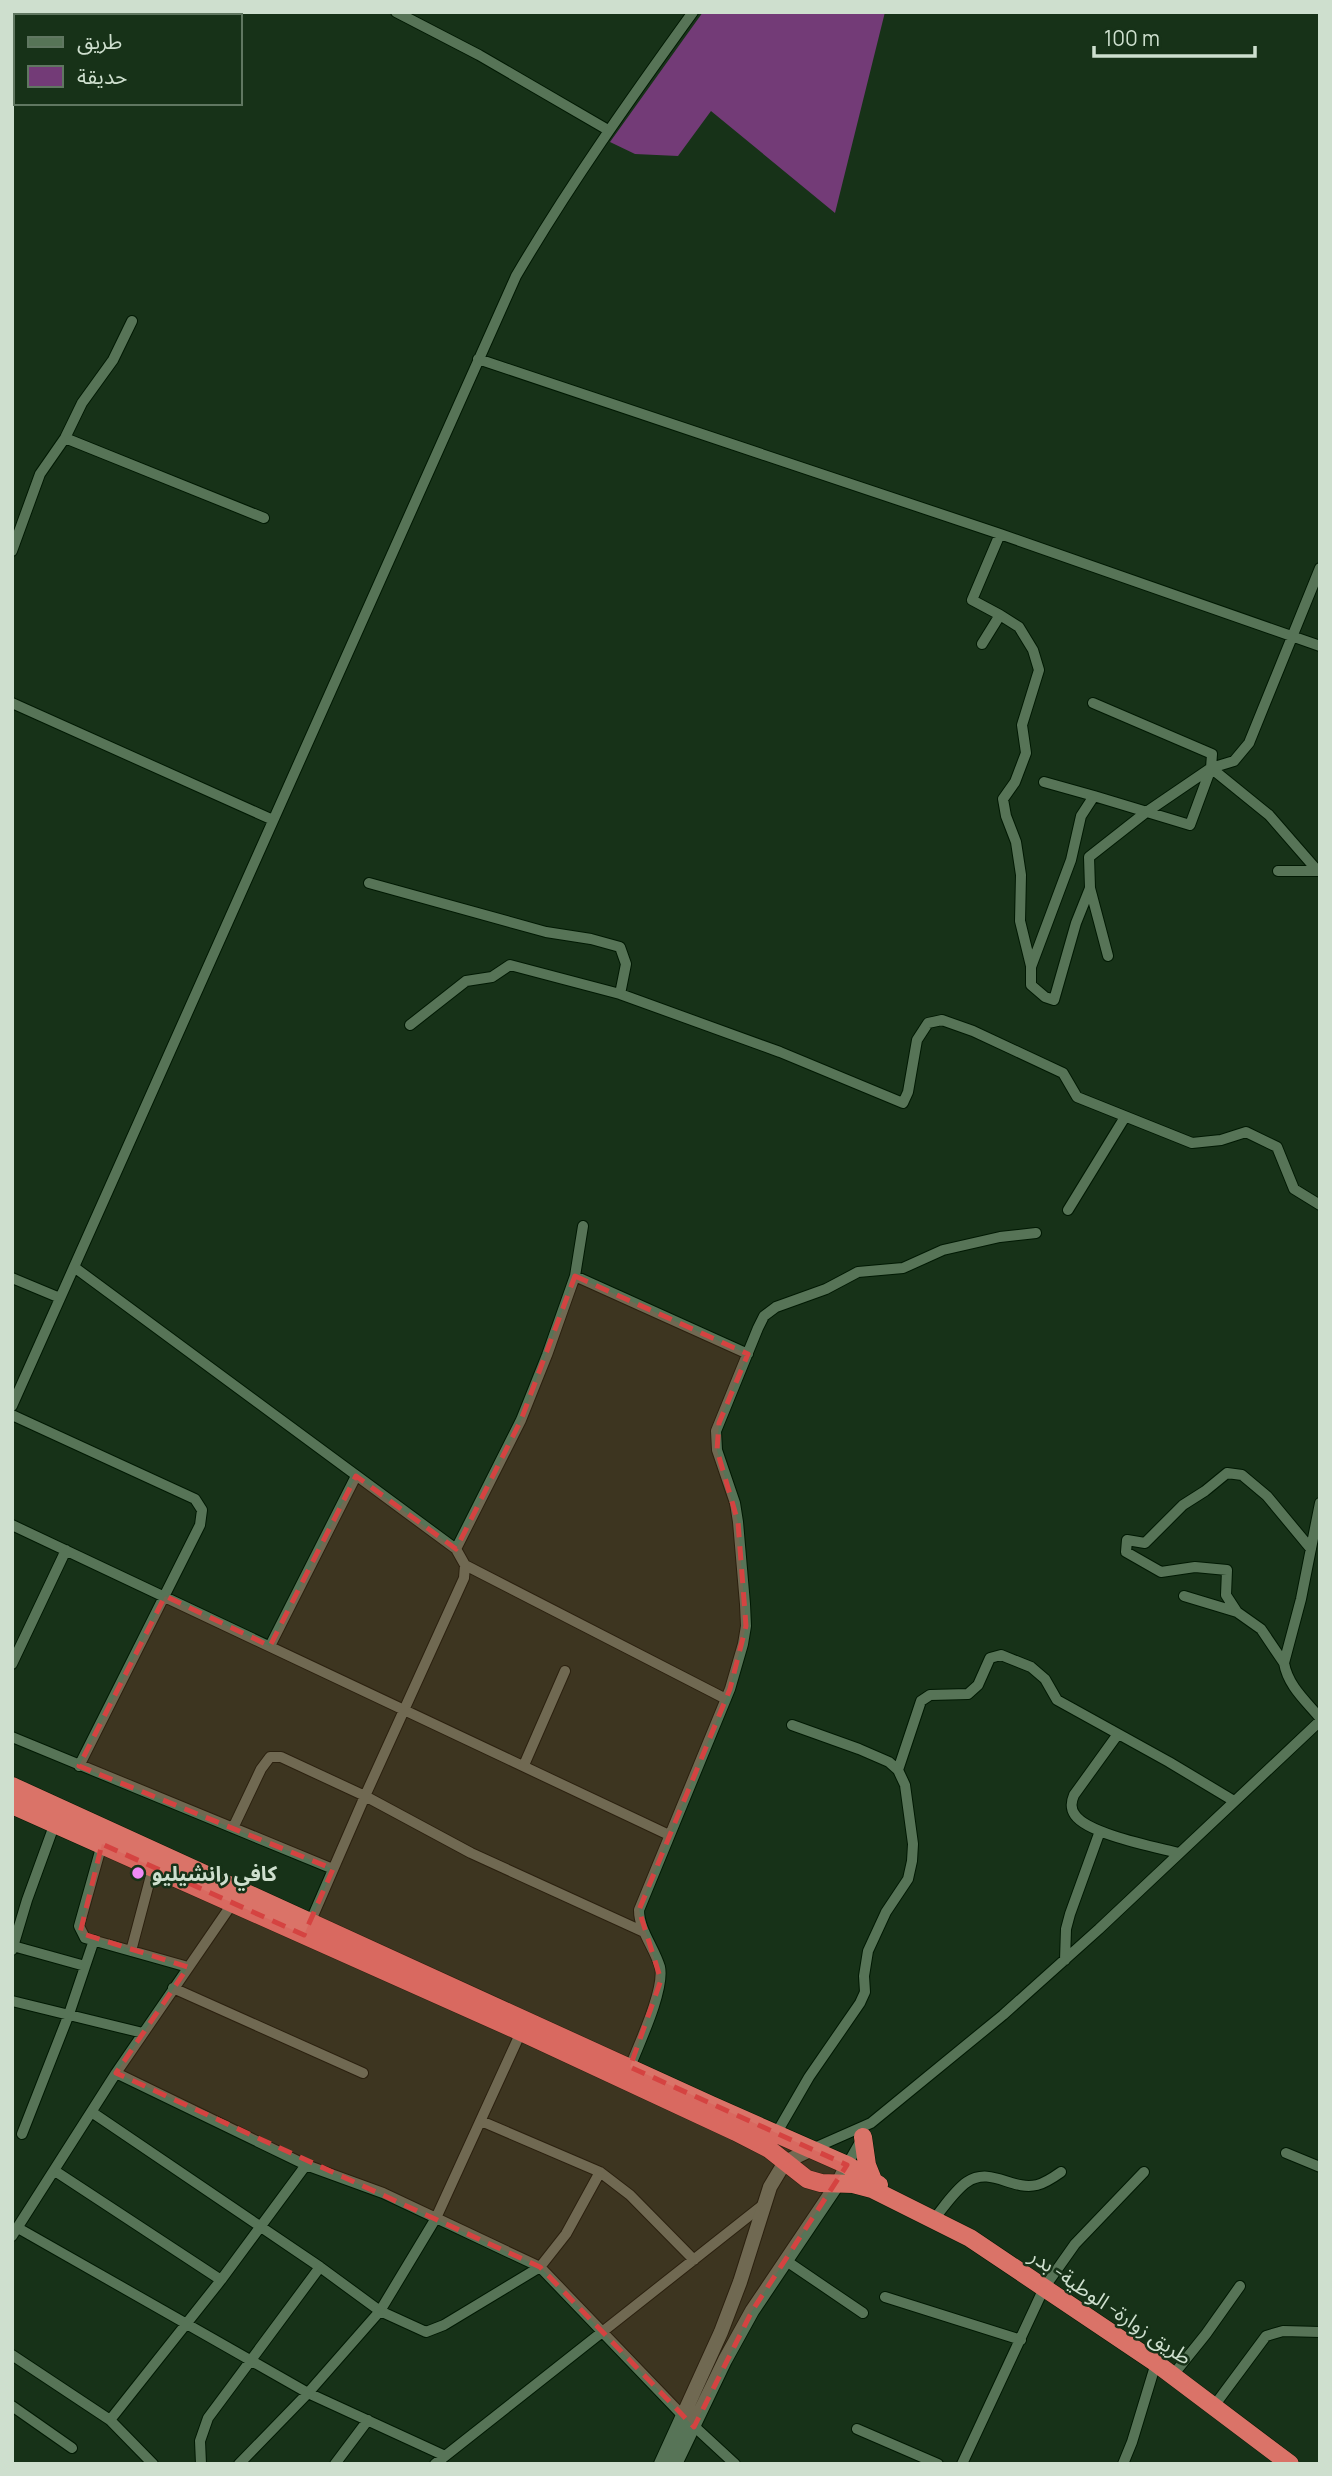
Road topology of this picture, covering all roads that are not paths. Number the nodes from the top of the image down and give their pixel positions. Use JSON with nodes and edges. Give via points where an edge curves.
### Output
{"nodes":[{"id":1,"x":396,"y":12,"type":"edge"},
{"id":2,"x":693,"y":12,"type":"edge"},
{"id":3,"x":608,"y":130,"type":"junction"},
{"id":4,"x":132,"y":321,"type":"dead end"},
{"id":5,"x":478,"y":359,"type":"junction"},
{"id":6,"x":65,"y":438,"type":"junction"},
{"id":7,"x":264,"y":518,"type":"dead end"},
{"id":8,"x":1000,"y":534,"type":"junction"},
{"id":9,"x":12,"y":551,"type":"edge"},
{"id":10,"x":1320,"y":568,"type":"edge"},
{"id":11,"x":1000,"y":615,"type":"junction"},
{"id":12,"x":1293,"y":638,"type":"junction"},
{"id":13,"x":982,"y":644,"type":"dead end"},
{"id":14,"x":1320,"y":646,"type":"edge"},
{"id":15,"x":12,"y":703,"type":"edge"},
{"id":16,"x":1093,"y":704,"type":"dead end"},
{"id":17,"x":1211,"y":768,"type":"junction"},
{"id":18,"x":1044,"y":782,"type":"dead end"},
{"id":19,"x":1094,"y":796,"type":"junction"},
{"id":20,"x":1145,"y":813,"type":"junction"},
{"id":21,"x":273,"y":820,"type":"junction"},
{"id":22,"x":1278,"y":871,"type":"dead end"},
{"id":23,"x":1318,"y":871,"type":"edge"},
{"id":24,"x":369,"y":883,"type":"dead end"},
{"id":25,"x":1090,"y":888,"type":"junction"},
{"id":26,"x":1108,"y":956,"type":"dead end"},
{"id":27,"x":1031,"y":967,"type":"junction"},
{"id":28,"x":620,"y":994,"type":"junction"},
{"id":29,"x":410,"y":1025,"type":"dead end"},
{"id":30,"x":1125,"y":1117,"type":"junction"},
{"id":31,"x":1320,"y":1205,"type":"edge"},
{"id":32,"x":1068,"y":1210,"type":"dead end"},
{"id":33,"x":583,"y":1226,"type":"dead end"},
{"id":34,"x":1036,"y":1233,"type":"dead end"},
{"id":35,"x":74,"y":1267,"type":"junction"},
{"id":36,"x":575,"y":1276,"type":"junction"},
{"id":37,"x":12,"y":1278,"type":"edge"},
{"id":38,"x":60,"y":1298,"type":"junction"},
{"id":39,"x":748,"y":1354,"type":"junction"},
{"id":40,"x":12,"y":1406,"type":"edge"},
{"id":41,"x":12,"y":1415,"type":"edge"},
{"id":42,"x":356,"y":1476,"type":"junction"},
{"id":43,"x":1320,"y":1503,"type":"edge"},
{"id":44,"x":12,"y":1525,"type":"edge"},
{"id":45,"x":456,"y":1549,"type":"junction"},
{"id":46,"x":1311,"y":1549,"type":"junction"},
{"id":47,"x":66,"y":1550,"type":"junction"},
{"id":48,"x":466,"y":1565,"type":"junction"},
{"id":49,"x":1184,"y":1596,"type":"dead end"},
{"id":50,"x":165,"y":1597,"type":"junction"},
{"id":51,"x":1237,"y":1612,"type":"junction"},
{"id":52,"x":270,"y":1646,"type":"junction"},
{"id":53,"x":12,"y":1664,"type":"edge"},
{"id":54,"x":1284,"y":1664,"type":"junction"},
{"id":55,"x":565,"y":1671,"type":"dead end"},
{"id":56,"x":726,"y":1699,"type":"junction"},
{"id":57,"x":404,"y":1709,"type":"junction"},
{"id":58,"x":792,"y":1725,"type":"dead end"},
{"id":59,"x":1317,"y":1726,"type":"edge"},
{"id":60,"x":1118,"y":1734,"type":"junction"},
{"id":61,"x":12,"y":1737,"type":"edge"},
{"id":62,"x":524,"y":1765,"type":"junction"},
{"id":63,"x":79,"y":1766,"type":"junction"},
{"id":64,"x":898,"y":1770,"type":"junction"},
{"id":65,"x":12,"y":1786,"type":"edge"},
{"id":66,"x":365,"y":1796,"type":"junction"},
{"id":67,"x":1234,"y":1801,"type":"junction"},
{"id":68,"x":12,"y":1805,"type":"edge"},
{"id":69,"x":55,"y":1824,"type":"junction"},
{"id":70,"x":233,"y":1828,"type":"junction"},
{"id":71,"x":1100,"y":1831,"type":"junction"},
{"id":72,"x":670,"y":1835,"type":"junction"},
{"id":73,"x":102,"y":1844,"type":"junction"},
{"id":74,"x":1178,"y":1853,"type":"junction"},
{"id":75,"x":153,"y":1868,"type":"junction"},
{"id":76,"x":333,"y":1869,"type":"junction"},
{"id":77,"x":232,"y":1904,"type":"junction"},
{"id":78,"x":307,"y":1929,"type":"junction"},
{"id":79,"x":644,"y":1932,"type":"junction"},
{"id":80,"x":94,"y":1940,"type":"junction"},
{"id":81,"x":13,"y":1948,"type":"edge"},
{"id":82,"x":131,"y":1951,"type":"junction"},
{"id":83,"x":1065,"y":1960,"type":"junction"},
{"id":84,"x":85,"y":1966,"type":"junction"},
{"id":85,"x":188,"y":1967,"type":"junction"},
{"id":86,"x":173,"y":1989,"type":"junction"},
{"id":87,"x":12,"y":2001,"type":"edge"},
{"id":88,"x":69,"y":2014,"type":"junction"},
{"id":89,"x":521,"y":2032,"type":"junction"},
{"id":90,"x":143,"y":2033,"type":"junction"},
{"id":91,"x":630,"y":2067,"type":"junction"},
{"id":92,"x":116,"y":2073,"type":"junction"},
{"id":93,"x":363,"y":2073,"type":"dead end"},
{"id":94,"x":93,"y":2113,"type":"junction"},
{"id":95,"x":481,"y":2121,"type":"junction"},
{"id":96,"x":867,"y":2130,"type":"junction"},
{"id":97,"x":22,"y":2134,"type":"dead end"},
{"id":98,"x":776,"y":2134,"type":"junction"},
{"id":99,"x":812,"y":2149,"type":"junction"},
{"id":100,"x":1286,"y":2153,"type":"dead end"},
{"id":101,"x":785,"y":2162,"type":"junction"},
{"id":102,"x":306,"y":2165,"type":"junction"},
{"id":103,"x":847,"y":2165,"type":"junction"},
{"id":104,"x":1320,"y":2167,"type":"edge"},
{"id":105,"x":55,"y":2171,"type":"junction"},
{"id":106,"x":600,"y":2172,"type":"junction"},
{"id":107,"x":1061,"y":2172,"type":"dead end"},
{"id":108,"x":1144,"y":2172,"type":"dead end"},
{"id":109,"x":873,"y":2180,"type":"junction"},
{"id":110,"x":838,"y":2183,"type":"junction"},
{"id":111,"x":898,"y":2200,"type":"junction"},
{"id":112,"x":763,"y":2205,"type":"junction"},
{"id":113,"x":436,"y":2218,"type":"junction"},
{"id":114,"x":934,"y":2219,"type":"junction"},
{"id":115,"x":261,"y":2227,"type":"junction"},
{"id":116,"x":15,"y":2232,"type":"edge"},
{"id":117,"x":694,"y":2260,"type":"junction"},
{"id":118,"x":785,"y":2260,"type":"junction"},
{"id":119,"x":320,"y":2267,"type":"junction"},
{"id":120,"x":540,"y":2267,"type":"junction"},
{"id":121,"x":221,"y":2280,"type":"junction"},
{"id":122,"x":1240,"y":2286,"type":"dead end"},
{"id":123,"x":1044,"y":2288,"type":"junction"},
{"id":124,"x":885,"y":2297,"type":"dead end"},
{"id":125,"x":380,"y":2311,"type":"junction"},
{"id":126,"x":863,"y":2313,"type":"dead end"},
{"id":127,"x":185,"y":2325,"type":"junction"},
{"id":128,"x":1320,"y":2332,"type":"edge"},
{"id":129,"x":602,"y":2333,"type":"junction"},
{"id":130,"x":1021,"y":2340,"type":"junction"},
{"id":131,"x":12,"y":2356,"type":"edge"},
{"id":132,"x":250,"y":2360,"type":"junction"},
{"id":133,"x":1156,"y":2363,"type":"junction"},
{"id":134,"x":1173,"y":2375,"type":"junction"},
{"id":135,"x":307,"y":2393,"type":"junction"},
{"id":136,"x":12,"y":2406,"type":"edge"},
{"id":137,"x":1214,"y":2406,"type":"junction"},
{"id":138,"x":110,"y":2420,"type":"junction"},
{"id":139,"x":368,"y":2420,"type":"junction"},
{"id":140,"x":688,"y":2421,"type":"junction"},
{"id":141,"x":857,"y":2429,"type":"dead end"},
{"id":142,"x":72,"y":2448,"type":"dead end"},
{"id":143,"x":443,"y":2455,"type":"junction"},
{"id":144,"x":153,"y":2464,"type":"edge"},
{"id":145,"x":201,"y":2464,"type":"edge"},
{"id":146,"x":239,"y":2464,"type":"edge"},
{"id":147,"x":335,"y":2464,"type":"edge"},
{"id":148,"x":435,"y":2464,"type":"edge"},
{"id":149,"x":661,"y":2464,"type":"edge"},
{"id":150,"x":675,"y":2464,"type":"edge"},
{"id":151,"x":735,"y":2464,"type":"edge"},
{"id":152,"x":937,"y":2464,"type":"edge"},
{"id":153,"x":962,"y":2464,"type":"edge"},
{"id":154,"x":1123,"y":2464,"type":"edge"},
{"id":155,"x":1290,"y":2464,"type":"edge"}],
"edges":[{"from":1,"to":3,"type":"street"},
{"from":2,"to":3,"type":"street"},
{"from":3,"to":5,"type":"street","via":[[516,276]]},
{"from":4,"to":6,"type":"street"},
{"from":5,"to":8,"type":"street"},
{"from":5,"to":21,"type":"street"},
{"from":6,"to":7,"type":"street"},
{"from":6,"to":9,"type":"street","via":[[40,474]]},
{"from":8,"to":11,"type":"street","via":[[972,600]]},
{"from":8,"to":12,"type":"street"},
{"from":10,"to":12,"type":"street"},
{"from":11,"to":13,"type":"street"},
{"from":11,"to":27,"type":"street","via":[[1018,627],[1039,670],[1023,725],[1026,753],[1016,782],[1003,799],[1016,842],[1020,921]]},
{"from":12,"to":14,"type":"street"},
{"from":12,"to":17,"type":"street","via":[[1250,743],[1234,761]]},
{"from":15,"to":21,"type":"street"},
{"from":16,"to":17,"type":"street","via":[[1212,754]]},
{"from":17,"to":20,"type":"street"},
{"from":17,"to":20,"type":"street","via":[[1190,825]]},
{"from":17,"to":23,"type":"street","via":[[1269,815]]},
{"from":18,"to":19,"type":"street"},
{"from":19,"to":20,"type":"street"},
{"from":19,"to":27,"type":"street","via":[[1081,816],[1071,860]]},
{"from":20,"to":25,"type":"street","via":[[1089,857]]},
{"from":21,"to":35,"type":"street"},
{"from":22,"to":23,"type":"street"},
{"from":24,"to":28,"type":"street","via":[[546,932],[620,947],[626,964]]},
{"from":25,"to":26,"type":"street"},
{"from":25,"to":27,"type":"street","via":[[1054,1000],[1031,985]]},
{"from":28,"to":29,"type":"street","via":[[509,965],[492,977],[466,981]]},
{"from":28,"to":30,"type":"street","via":[[903,1102],[917,1040],[928,1023],[942,1020],[1063,1073],[1077,1097]]},
{"from":30,"to":31,"type":"street","via":[[1192,1143],[1246,1132],[1277,1147],[1294,1189]]},
{"from":30,"to":32,"type":"street"},
{"from":33,"to":36,"type":"street"},
{"from":34,"to":39,"type":"street","via":[[943,1250],[903,1268],[858,1272],[776,1307],[764,1316]]},
{"from":35,"to":38,"type":"street"},
{"from":35,"to":42,"type":"street"},
{"from":36,"to":39,"type":"street"},
{"from":36,"to":45,"type":"street","via":[[521,1420]]},
{"from":37,"to":38,"type":"street"},
{"from":38,"to":40,"type":"street"},
{"from":39,"to":56,"type":"street","via":[[716,1431],[738,1522],[746,1626]]},
{"from":41,"to":50,"type":"street","via":[[195,1499],[202,1510],[200,1525]]},
{"from":42,"to":45,"type":"street"},
{"from":42,"to":52,"type":"street"},
{"from":43,"to":46,"type":"street"},
{"from":44,"to":47,"type":"street"},
{"from":45,"to":48,"type":"street"},
{"from":46,"to":51,"type":"street","via":[[1266,1496],[1242,1475],[1227,1473],[1183,1505],[1145,1543],[1128,1540],[1126,1552],[1161,1572],[1195,1567],[1227,1570],[1226,1595]]},
{"from":46,"to":54,"type":"street"},
{"from":47,"to":50,"type":"street"},
{"from":47,"to":53,"type":"street"},
{"from":48,"to":56,"type":"street"},
{"from":48,"to":57,"type":"street"},
{"from":49,"to":51,"type":"street"},
{"from":50,"to":52,"type":"street"},
{"from":50,"to":63,"type":"street"},
{"from":51,"to":54,"type":"street","via":[[1261,1629]]},
{"from":52,"to":57,"type":"street"},
{"from":54,"to":59,"type":"street"},
{"from":55,"to":62,"type":"street"},
{"from":56,"to":72,"type":"street"},
{"from":57,"to":62,"type":"street"},
{"from":57,"to":66,"type":"street"},
{"from":58,"to":64,"type":"street","via":[[859,1749]]},
{"from":59,"to":67,"type":"street"},
{"from":60,"to":64,"type":"street","via":[[1057,1700],[1040,1673],[995,1655],[985,1665],[975,1690],[930,1695],[921,1701]]},
{"from":60,"to":67,"type":"street"},
{"from":60,"to":71,"type":"street","via":[[1071,1803],[1080,1821]]},
{"from":61,"to":63,"type":"street"},
{"from":62,"to":72,"type":"street"},
{"from":63,"to":70,"type":"street"},
{"from":64,"to":98,"type":"street","via":[[905,1785],[913,1844],[908,1879],[874,1938],[860,2004]]},
{"from":65,"to":78,"type":"highway"},
{"from":66,"to":70,"type":"street","via":[[281,1757],[270,1757]]},
{"from":66,"to":76,"type":"street"},
{"from":66,"to":79,"type":"street","via":[[471,1853]]},
{"from":67,"to":74,"type":"street"},
{"from":68,"to":69,"type":"highway"},
{"from":69,"to":73,"type":"highway"},
{"from":69,"to":81,"type":"street"},
{"from":70,"to":76,"type":"street"},
{"from":71,"to":74,"type":"street"},
{"from":71,"to":83,"type":"street","via":[[1070,1914]]},
{"from":72,"to":79,"type":"street","via":[[639,1910]]},
{"from":73,"to":75,"type":"highway"},
{"from":73,"to":80,"type":"street","via":[[79,1926],[85,1938]]},
{"from":74,"to":83,"type":"street"},
{"from":75,"to":77,"type":"highway"},
{"from":75,"to":82,"type":"street"},
{"from":76,"to":78,"type":"street"},
{"from":77,"to":78,"type":"highway"},
{"from":77,"to":85,"type":"street"},
{"from":78,"to":89,"type":"highway"},
{"from":78,"to":91,"type":"highway"},
{"from":79,"to":91,"type":"street","via":[[661,1980]]},
{"from":80,"to":82,"type":"street"},
{"from":80,"to":84,"type":"street"},
{"from":81,"to":84,"type":"street"},
{"from":82,"to":85,"type":"street"},
{"from":83,"to":96,"type":"street"},
{"from":84,"to":88,"type":"street"},
{"from":85,"to":86,"type":"street"},
{"from":86,"to":90,"type":"street"},
{"from":86,"to":93,"type":"street"},
{"from":87,"to":88,"type":"street"},
{"from":88,"to":90,"type":"street"},
{"from":88,"to":97,"type":"street"},
{"from":89,"to":95,"type":"street"},
{"from":89,"to":101,"type":"highway","via":[[737,2132]]},
{"from":90,"to":92,"type":"street"},
{"from":91,"to":98,"type":"highway"},
{"from":92,"to":94,"type":"street"},
{"from":92,"to":102,"type":"street"},
{"from":94,"to":105,"type":"street"},
{"from":94,"to":115,"type":"street"},
{"from":95,"to":106,"type":"street"},
{"from":95,"to":113,"type":"street"},
{"from":96,"to":99,"type":"street"},
{"from":96,"to":103,"type":"street"},
{"from":96,"to":109,"type":"highway","via":[[867,2165]]},
{"from":98,"to":99,"type":"highway"},
{"from":99,"to":101,"type":"street"},
{"from":99,"to":103,"type":"highway"},
{"from":100,"to":104,"type":"street"},
{"from":101,"to":110,"type":"highway","via":[[807,2179]]},
{"from":101,"to":112,"type":"street"},
{"from":102,"to":113,"type":"street"},
{"from":102,"to":115,"type":"street"},
{"from":103,"to":109,"type":"highway"},
{"from":103,"to":110,"type":"street"},
{"from":105,"to":116,"type":"street"},
{"from":105,"to":121,"type":"street"},
{"from":106,"to":117,"type":"street","via":[[630,2195]]},
{"from":106,"to":120,"type":"street","via":[[565,2234]]},
{"from":107,"to":114,"type":"street","via":[[1025,2186],[995,2177],[976,2178]]},
{"from":108,"to":123,"type":"street","via":[[1076,2244]]},
{"from":109,"to":111,"type":"highway"},
{"from":110,"to":111,"type":"highway"},
{"from":110,"to":118,"type":"street"},
{"from":111,"to":114,"type":"highway","name":"طريق زوارة- الوطية- بدر"},
{"from":112,"to":117,"type":"street"},
{"from":112,"to":140,"type":"street","via":[[740,2282]]},
{"from":113,"to":120,"type":"street"},
{"from":113,"to":125,"type":"street"},
{"from":114,"to":123,"type":"highway","name":"طريق زوارة- الوطية- بدر"},
{"from":115,"to":119,"type":"street"},
{"from":115,"to":121,"type":"street"},
{"from":116,"to":127,"type":"street"},
{"from":117,"to":129,"type":"street"},
{"from":118,"to":126,"type":"street"},
{"from":118,"to":140,"type":"street"},
{"from":119,"to":125,"type":"street"},
{"from":119,"to":132,"type":"street"},
{"from":120,"to":125,"type":"street","via":[[426,2332]]},
{"from":120,"to":129,"type":"street"},
{"from":121,"to":127,"type":"street"},
{"from":122,"to":134,"type":"street"},
{"from":123,"to":130,"type":"street"},
{"from":123,"to":133,"type":"highway","name":"طريق زوارة- الوطية- بدر"},
{"from":124,"to":130,"type":"street"},
{"from":125,"to":135,"type":"street"},
{"from":127,"to":132,"type":"street"},
{"from":127,"to":138,"type":"street"},
{"from":128,"to":137,"type":"street","via":[[1283,2331],[1266,2336]]},
{"from":129,"to":140,"type":"street"},
{"from":129,"to":143,"type":"street"},
{"from":130,"to":153,"type":"street"},
{"from":131,"to":138,"type":"street"},
{"from":132,"to":135,"type":"street"},
{"from":132,"to":145,"type":"street","via":[[208,2418],[200,2441]]},
{"from":133,"to":134,"type":"highway","name":"طريق زوارة- الوطية- بدر"},
{"from":133,"to":154,"type":"street"},
{"from":134,"to":137,"type":"highway","name":"طريق زوارة- الوطية- بدر"},
{"from":135,"to":139,"type":"street"},
{"from":135,"to":146,"type":"street"},
{"from":136,"to":142,"type":"street"},
{"from":137,"to":155,"type":"highway","name":"طريق زوارة- الوطية- بدر"},
{"from":138,"to":144,"type":"street"},
{"from":139,"to":143,"type":"street"},
{"from":139,"to":147,"type":"street"},
{"from":140,"to":149,"type":"street"},
{"from":140,"to":150,"type":"street"},
{"from":140,"to":151,"type":"street"},
{"from":141,"to":152,"type":"street"},
{"from":143,"to":148,"type":"street"}]}
